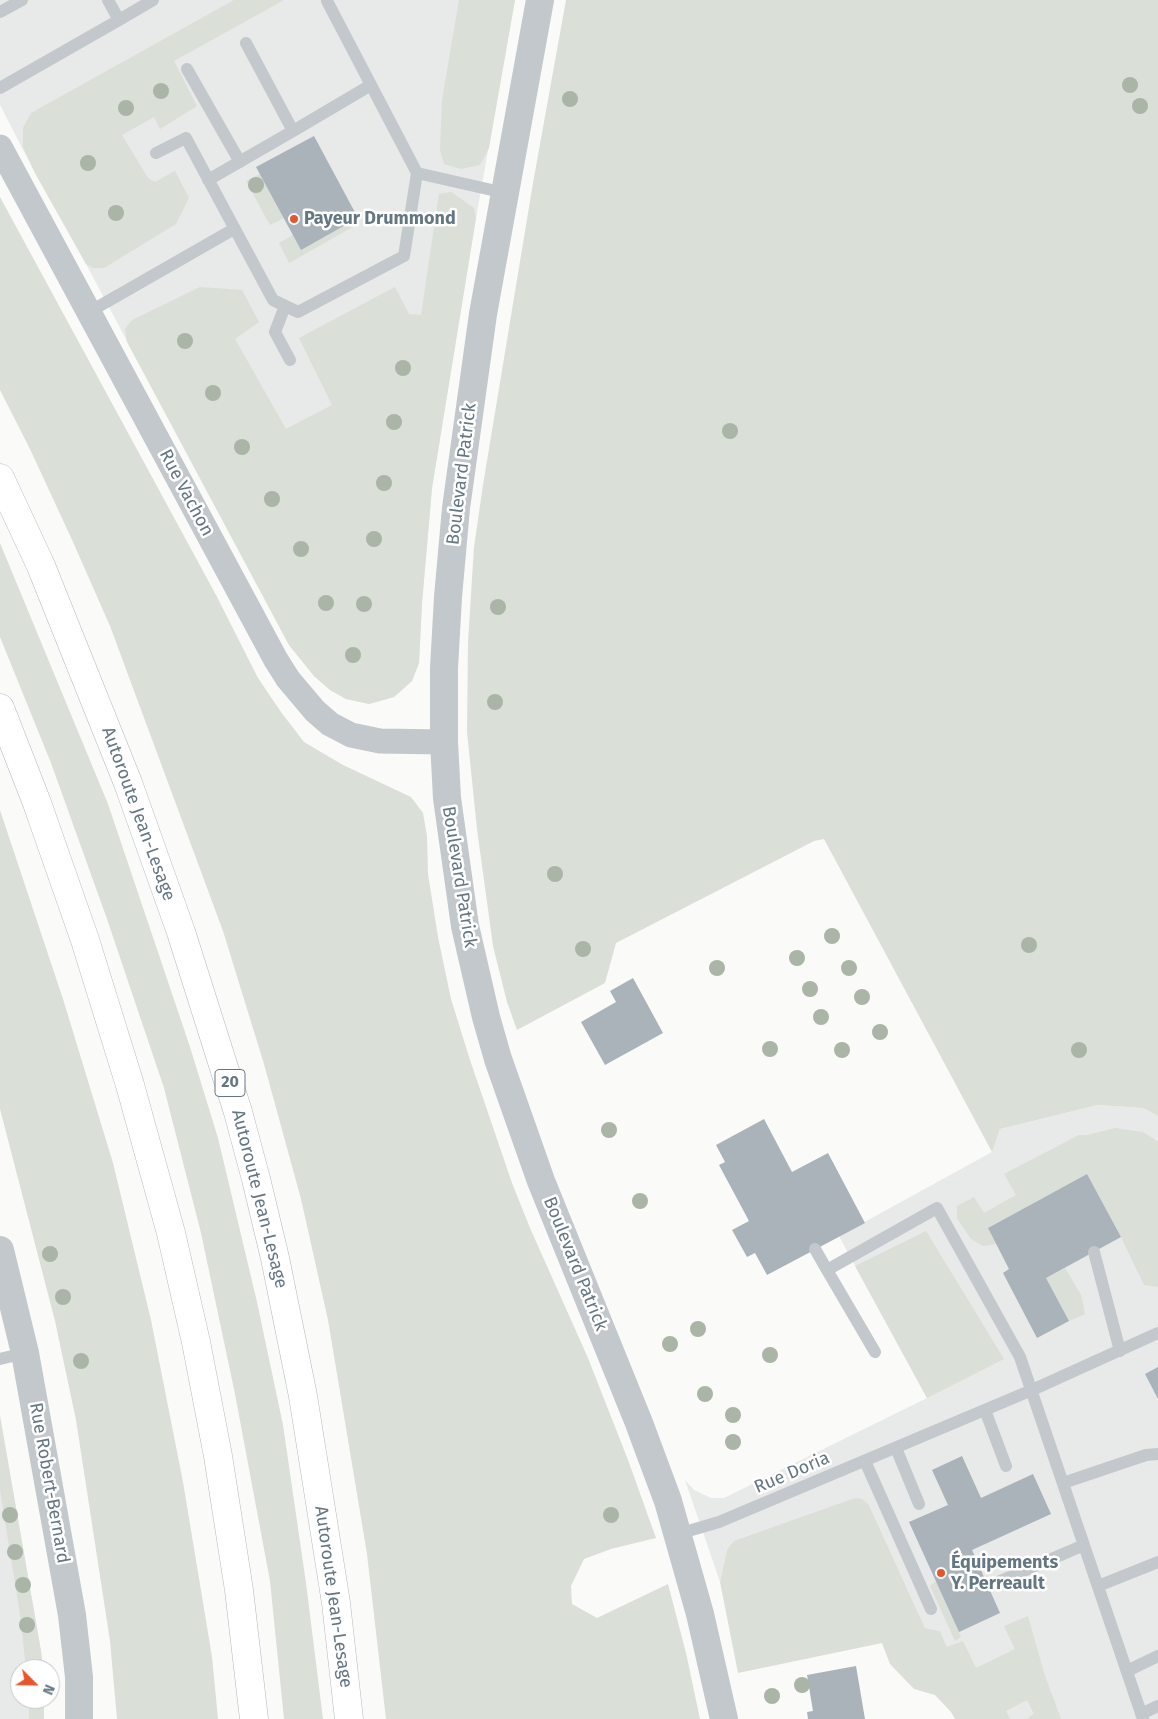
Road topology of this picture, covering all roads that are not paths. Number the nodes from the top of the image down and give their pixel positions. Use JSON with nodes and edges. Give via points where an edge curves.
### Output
{"nodes":[{"id":1,"x":22,"y":0,"type":"edge"},
{"id":2,"x":108,"y":0,"type":"edge"},
{"id":3,"x":153,"y":0,"type":"edge"},
{"id":4,"x":540,"y":0,"type":"edge"},
{"id":5,"x":327,"y":2,"type":"dead end"},
{"id":6,"x":0,"y":12,"type":"edge"},
{"id":7,"x":119,"y":20,"type":"junction"},
{"id":8,"x":246,"y":43,"type":"dead end"},
{"id":9,"x":187,"y":69,"type":"dead end"},
{"id":10,"x":371,"y":85,"type":"junction"},
{"id":11,"x":0,"y":88,"type":"edge"},
{"id":12,"x":293,"y":131,"type":"junction"},
{"id":13,"x":0,"y":148,"type":"edge"},
{"id":14,"x":156,"y":153,"type":"dead end"},
{"id":15,"x":240,"y":162,"type":"junction"},
{"id":16,"x":417,"y":173,"type":"junction"},
{"id":17,"x":208,"y":180,"type":"junction"},
{"id":18,"x":505,"y":193,"type":"junction"},
{"id":19,"x":234,"y":229,"type":"junction"},
{"id":20,"x":284,"y":306,"type":"junction"},
{"id":21,"x":89,"y":312,"type":"junction"},
{"id":22,"x":290,"y":360,"type":"dead end"},
{"id":23,"x":0,"y":478,"type":"edge"},
{"id":24,"x":0,"y":708,"type":"edge"},
{"id":25,"x":444,"y":742,"type":"junction"},
{"id":26,"x":815,"y":1249,"type":"dead end"},
{"id":27,"x":0,"y":1250,"type":"edge"},
{"id":28,"x":1094,"y":1252,"type":"dead end"},
{"id":29,"x":827,"y":1270,"type":"junction"},
{"id":30,"x":1158,"y":1333,"type":"edge"},
{"id":31,"x":1120,"y":1350,"type":"junction"},
{"id":32,"x":875,"y":1352,"type":"dead end"},
{"id":33,"x":12,"y":1356,"type":"edge"},
{"id":34,"x":1032,"y":1390,"type":"junction"},
{"id":35,"x":986,"y":1410,"type":"junction"},
{"id":36,"x":896,"y":1448,"type":"junction"},
{"id":37,"x":1158,"y":1454,"type":"edge"},
{"id":38,"x":865,"y":1461,"type":"junction"},
{"id":39,"x":1006,"y":1466,"type":"dead end"},
{"id":40,"x":1063,"y":1483,"type":"junction"},
{"id":41,"x":919,"y":1504,"type":"dead end"},
{"id":42,"x":678,"y":1534,"type":"junction"},
{"id":43,"x":1084,"y":1545,"type":"junction"},
{"id":44,"x":1158,"y":1562,"type":"edge"},
{"id":45,"x":998,"y":1582,"type":"dead end"},
{"id":46,"x":1098,"y":1586,"type":"junction"},
{"id":47,"x":931,"y":1609,"type":"dead end"},
{"id":48,"x":1158,"y":1656,"type":"edge"},
{"id":49,"x":1127,"y":1671,"type":"junction"},
{"id":50,"x":1158,"y":1706,"type":"edge"},
{"id":51,"x":1142,"y":1716,"type":"edge"},
{"id":52,"x":79,"y":1719,"type":"edge"},
{"id":53,"x":254,"y":1719,"type":"edge"},
{"id":54,"x":349,"y":1719,"type":"edge"},
{"id":55,"x":724,"y":1719,"type":"edge"}],
"edges":[{"from":1,"to":6,"type":"lane"},
{"from":2,"to":7,"type":"lane"},
{"from":3,"to":7,"type":"lane"},
{"from":4,"to":18,"type":"street","name":"Boulevard Patrick"},
{"from":5,"to":10,"type":"lane"},
{"from":7,"to":11,"type":"lane"},
{"from":8,"to":12,"type":"lane"},
{"from":9,"to":15,"type":"lane"},
{"from":10,"to":12,"type":"lane"},
{"from":10,"to":16,"type":"lane"},
{"from":12,"to":15,"type":"lane"},
{"from":13,"to":21,"type":"street","name":"Rue Vachon"},
{"from":14,"to":17,"type":"lane","via":[[186,138]]},
{"from":15,"to":17,"type":"lane"},
{"from":16,"to":18,"type":"lane"},
{"from":16,"to":20,"type":"lane","via":[[404,256],[298,312]]},
{"from":17,"to":19,"type":"lane"},
{"from":18,"to":25,"type":"street","name":"Boulevard Patrick","via":[[456,508],[448,588]]},
{"from":19,"to":20,"type":"lane","via":[[273,300]]},
{"from":19,"to":21,"type":"lane"},
{"from":20,"to":22,"type":"lane","via":[[275,332]]},
{"from":21,"to":25,"type":"street","name":"Rue Vachon","via":[[276,660],[300,694],[330,724],[351,736],[380,741]]},
{"from":23,"to":54,"type":"highway","name":"Autoroute Jean-Lesage","number":"20","via":[[44,574],[128,783],[189,956],[238,1112],[275,1258],[306,1412],[336,1603]]},
{"from":24,"to":53,"type":"highway","via":[[85,940],[172,1233],[218,1456],[239,1590]]},
{"from":25,"to":42,"type":"street","name":"Boulevard Patrick","via":[[458,886],[475,972],[498,1060],[541,1181],[639,1424]]},
{"from":26,"to":29,"type":"lane"},
{"from":27,"to":33,"type":"street","name":"Rue Robert-Bernard"},
{"from":28,"to":31,"type":"lane"},
{"from":29,"to":32,"type":"lane"},
{"from":29,"to":34,"type":"lane","via":[[937,1208],[1020,1358]]},
{"from":30,"to":31,"type":"lane","name":"Rue Doria"},
{"from":31,"to":34,"type":"lane","name":"Rue Doria"},
{"from":33,"to":52,"type":"street","name":"Rue Robert-Bernard","via":[[72,1616],[79,1678]]},
{"from":34,"to":35,"type":"lane","name":"Rue Doria"},
{"from":34,"to":40,"type":"lane"},
{"from":35,"to":36,"type":"lane","name":"Rue Doria"},
{"from":35,"to":39,"type":"lane"},
{"from":36,"to":38,"type":"lane","name":"Rue Doria"},
{"from":36,"to":41,"type":"lane"},
{"from":37,"to":40,"type":"lane","via":[[1146,1455]]},
{"from":38,"to":42,"type":"lane","name":"Rue Doria","via":[[719,1522]]},
{"from":38,"to":47,"type":"lane"},
{"from":40,"to":43,"type":"lane"},
{"from":42,"to":55,"type":"street","name":"Boulevard Patrick"},
{"from":43,"to":45,"type":"lane"},
{"from":43,"to":46,"type":"lane"},
{"from":44,"to":46,"type":"lane"},
{"from":46,"to":49,"type":"lane"},
{"from":48,"to":49,"type":"lane"},
{"from":49,"to":51,"type":"lane"},
{"from":50,"to":51,"type":"lane"}]}
